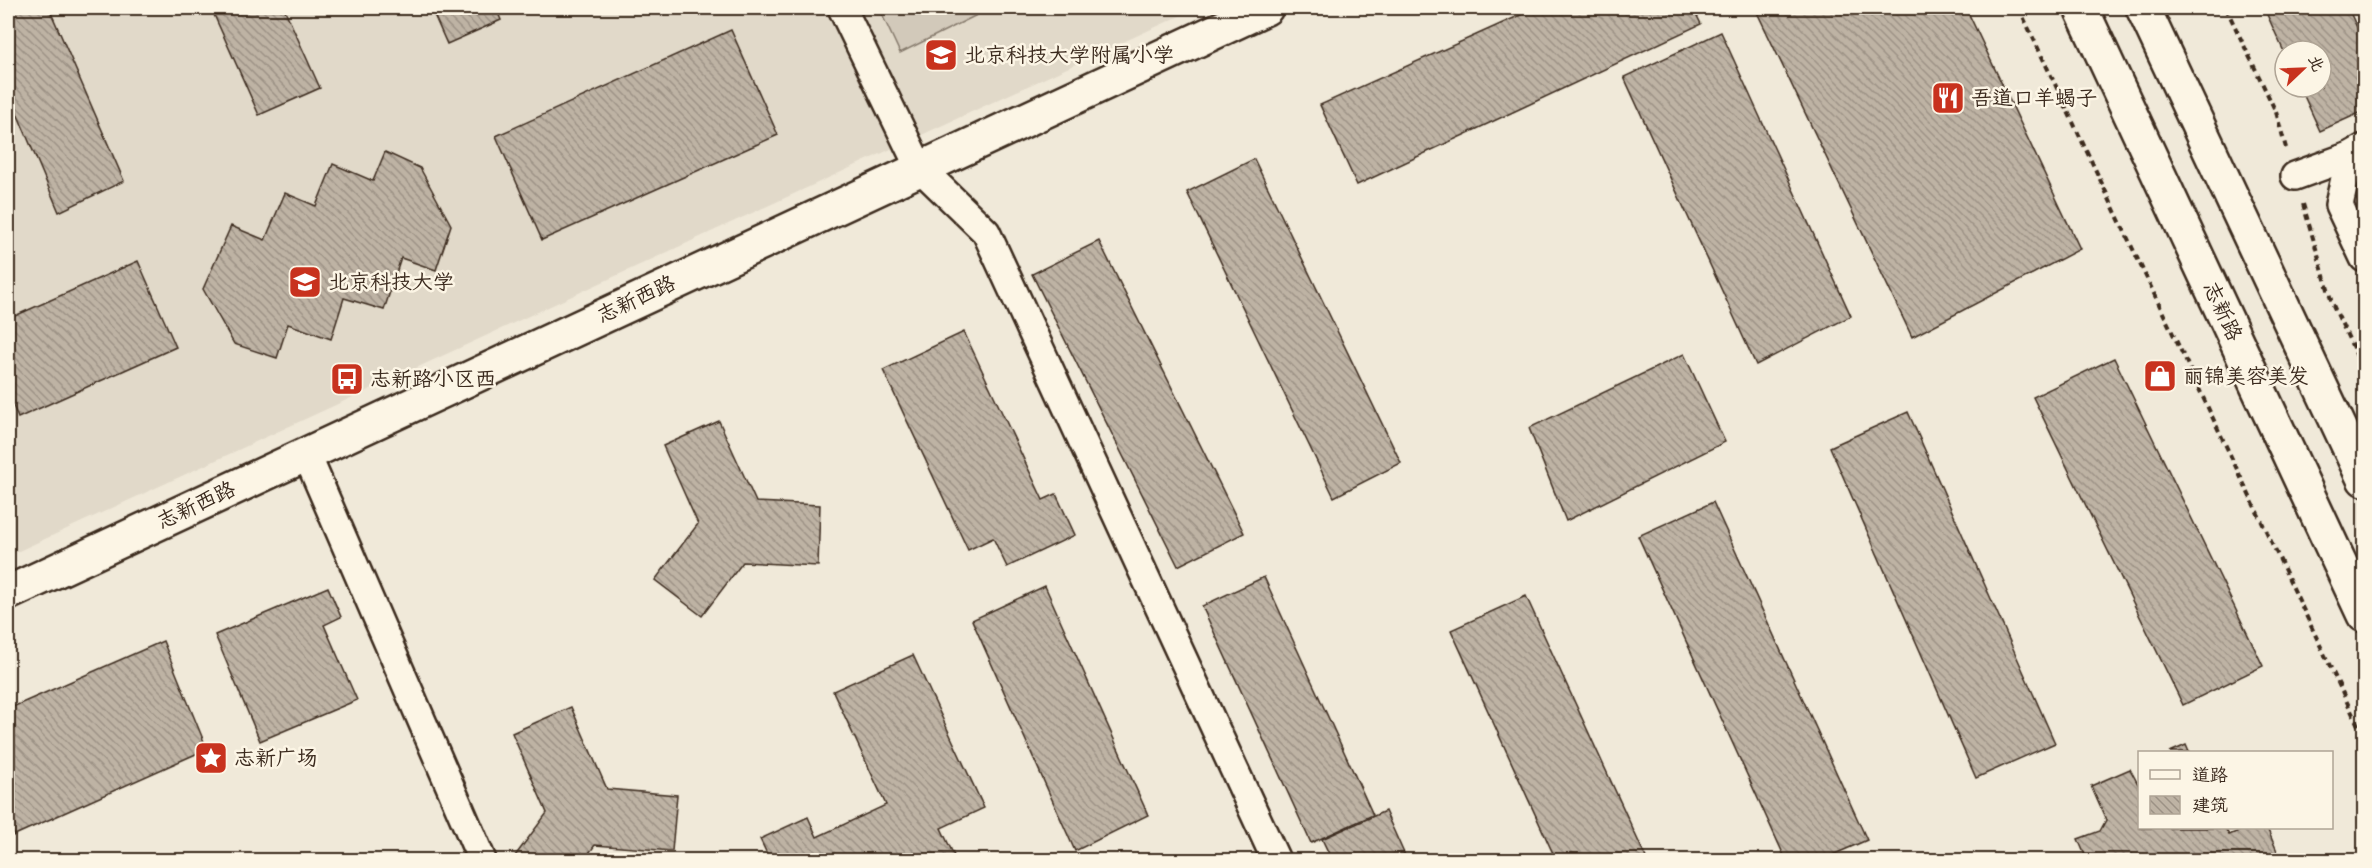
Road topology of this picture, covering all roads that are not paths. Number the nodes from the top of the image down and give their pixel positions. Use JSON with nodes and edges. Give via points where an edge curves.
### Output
{"nodes":[{"id":1,"x":842,"y":8,"type":"edge"},
{"id":2,"x":1266,"y":8,"type":"edge"},
{"id":3,"x":2081,"y":8,"type":"edge"},
{"id":4,"x":2143,"y":8,"type":"edge"},
{"id":5,"x":2357,"y":152,"type":"edge"},
{"id":6,"x":919,"y":167,"type":"junction"},
{"id":7,"x":2295,"y":176,"type":"dead end"},
{"id":8,"x":2364,"y":258,"type":"edge"},
{"id":9,"x":306,"y":453,"type":"junction"},
{"id":10,"x":2364,"y":479,"type":"edge"},
{"id":11,"x":8,"y":593,"type":"edge"},
{"id":12,"x":2364,"y":615,"type":"edge"},
{"id":13,"x":482,"y":861,"type":"edge"},
{"id":14,"x":1276,"y":861,"type":"edge"}],
"edges":[{"from":1,"to":6,"type":"street"},
{"from":2,"to":6,"type":"street","name":"志新西路"},
{"from":3,"to":12,"type":"street","name":"志新路"},
{"from":4,"to":10,"type":"street"},
{"from":5,"to":7,"type":"street"},
{"from":5,"to":8,"type":"street","via":[[2339,205]]},
{"from":6,"to":9,"type":"street","name":"志新西路"},
{"from":6,"to":14,"type":"street","via":[[986,232]]},
{"from":9,"to":11,"type":"street","name":"志新西路"},
{"from":9,"to":13,"type":"street"}]}
